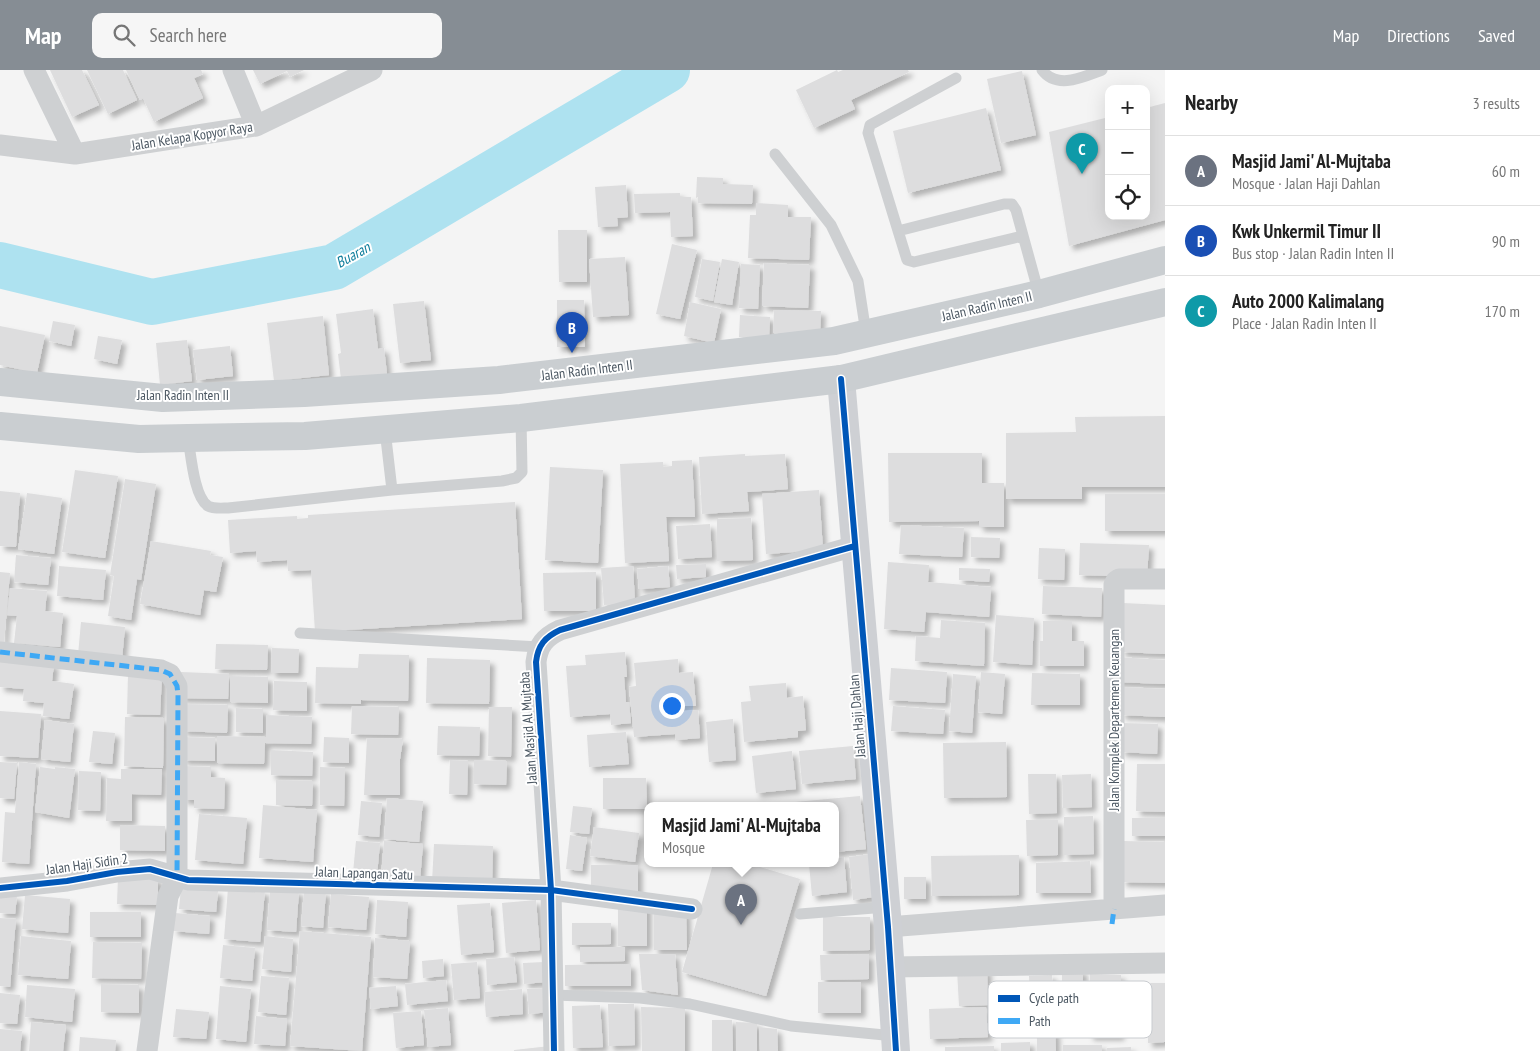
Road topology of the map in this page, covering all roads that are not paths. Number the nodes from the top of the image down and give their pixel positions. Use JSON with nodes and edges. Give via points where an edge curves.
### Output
{"nodes":[{"id":1,"x":34,"y":70,"type":"edge"},
{"id":2,"x":233,"y":70,"type":"edge"},
{"id":3,"x":372,"y":70,"type":"edge"},
{"id":4,"x":1042,"y":70,"type":"edge"},
{"id":5,"x":1102,"y":70,"type":"edge"},
{"id":6,"x":956,"y":78,"type":"dead end"},
{"id":7,"x":256,"y":126,"type":"junction"},
{"id":8,"x":0,"y":145,"type":"edge"},
{"id":9,"x":75,"y":154,"type":"junction"},
{"id":10,"x":775,"y":154,"type":"dead end"},
{"id":11,"x":898,"y":231,"type":"junction"},
{"id":12,"x":1024,"y":239,"type":"junction"},
{"id":13,"x":1165,"y":260,"type":"edge"},
{"id":14,"x":1039,"y":294,"type":"junction"},
{"id":15,"x":1165,"y":302,"type":"edge"},
{"id":16,"x":866,"y":334,"type":"junction"},
{"id":17,"x":840,"y":379,"type":"junction"},
{"id":18,"x":0,"y":382,"type":"edge"},
{"id":19,"x":521,"y":418,"type":"junction"},
{"id":20,"x":0,"y":426,"type":"edge"},
{"id":21,"x":385,"y":430,"type":"junction"},
{"id":22,"x":188,"y":438,"type":"junction"},
{"id":23,"x":392,"y":490,"type":"junction"},
{"id":24,"x":855,"y":546,"type":"junction"},
{"id":25,"x":1165,"y":579,"type":"edge"},
{"id":26,"x":300,"y":633,"type":"dead end"},
{"id":27,"x":539,"y":646,"type":"junction"},
{"id":28,"x":0,"y":652,"type":"edge"},
{"id":29,"x":177,"y":878,"type":"junction"},
{"id":30,"x":0,"y":888,"type":"edge"},
{"id":31,"x":551,"y":890,"type":"junction"},
{"id":32,"x":1165,"y":905,"type":"edge"},
{"id":33,"x":692,"y":909,"type":"dead end"},
{"id":34,"x":1114,"y":909,"type":"junction"},
{"id":35,"x":800,"y":914,"type":"dead end"},
{"id":36,"x":887,"y":917,"type":"junction"},
{"id":37,"x":1165,"y":963,"type":"edge"},
{"id":38,"x":890,"y":967,"type":"junction"},
{"id":39,"x":553,"y":995,"type":"junction"},
{"id":40,"x":895,"y":1044,"type":"edge"},
{"id":41,"x":147,"y":1051,"type":"edge"},
{"id":42,"x":554,"y":1051,"type":"edge"}],
"edges":[{"from":1,"to":9,"type":"street"},
{"from":2,"to":7,"type":"street"},
{"from":3,"to":7,"type":"street","name":"Jalan Kelapa Kopyor Raya"},
{"from":4,"to":5,"type":"lane","via":[[1051,79],[1060,81],[1078,79]]},
{"from":6,"to":11,"type":"lane","via":[[868,128]]},
{"from":7,"to":9,"type":"street","name":"Jalan Kelapa Kopyor Raya"},
{"from":8,"to":9,"type":"street","name":"Jalan Kelapa Kopyor Raya"},
{"from":10,"to":16,"type":"lane","via":[[831,225],[858,280]]},
{"from":11,"to":12,"type":"lane","via":[[907,260],[914,262],[1018,237]]},
{"from":11,"to":12,"type":"lane","via":[[1012,204]]},
{"from":12,"to":14,"type":"lane"},
{"from":13,"to":14,"type":"main road","name":"Jalan Radin Inten II"},
{"from":14,"to":16,"type":"main road","name":"Jalan Radin Inten II"},
{"from":15,"to":17,"type":"main road"},
{"from":16,"to":18,"type":"main road","name":"Jalan Radin Inten II","via":[[834,341],[499,380],[304,393],[163,398]]},
{"from":17,"to":19,"type":"main road"},
{"from":17,"to":24,"type":"street","name":"Jalan Haji Dahlan"},
{"from":19,"to":21,"type":"main road"},
{"from":19,"to":23,"type":"lane","via":[[522,472],[516,478]]},
{"from":20,"to":22,"type":"main road","via":[[139,439]]},
{"from":21,"to":22,"type":"main road","via":[[305,436]]},
{"from":21,"to":23,"type":"lane"},
{"from":22,"to":23,"type":"lane","via":[[202,501],[210,507],[228,508]]},
{"from":24,"to":27,"type":"street","via":[[560,630]]},
{"from":24,"to":36,"type":"street","name":"Jalan Haji Dahlan"},
{"from":25,"to":34,"type":"street","name":"Jalan Komplek Departemen Keuangan","via":[[1119,579],[1114,585]]},
{"from":26,"to":27,"type":"lane"},
{"from":27,"to":31,"type":"street","name":"Jalan Masjid Al Mujtaba","via":[[536,662]]},
{"from":28,"to":29,"type":"street","via":[[161,670],[170,674],[178,695]]},
{"from":29,"to":30,"type":"street","name":"Jalan Haji Sidin 2","via":[[150,869]]},
{"from":29,"to":31,"type":"street","name":"Jalan Lapangan Satu"},
{"from":29,"to":41,"type":"street","via":[[168,896]]},
{"from":31,"to":33,"type":"street","name":"Jalan Lapangan Satu"},
{"from":31,"to":39,"type":"street","name":"Jalan Masjid Al Mujtaba"},
{"from":32,"to":34,"type":"street"},
{"from":34,"to":36,"type":"street"},
{"from":35,"to":36,"type":"lane"},
{"from":36,"to":38,"type":"street","name":"Jalan Haji Dahlan"},
{"from":37,"to":38,"type":"street"},
{"from":38,"to":40,"type":"street","name":"Jalan Haji Dahlan"},
{"from":39,"to":40,"type":"lane","via":[[640,998],[690,1004]]},
{"from":39,"to":42,"type":"street","name":"Jalan Masjid Al Mujtaba"}]}
